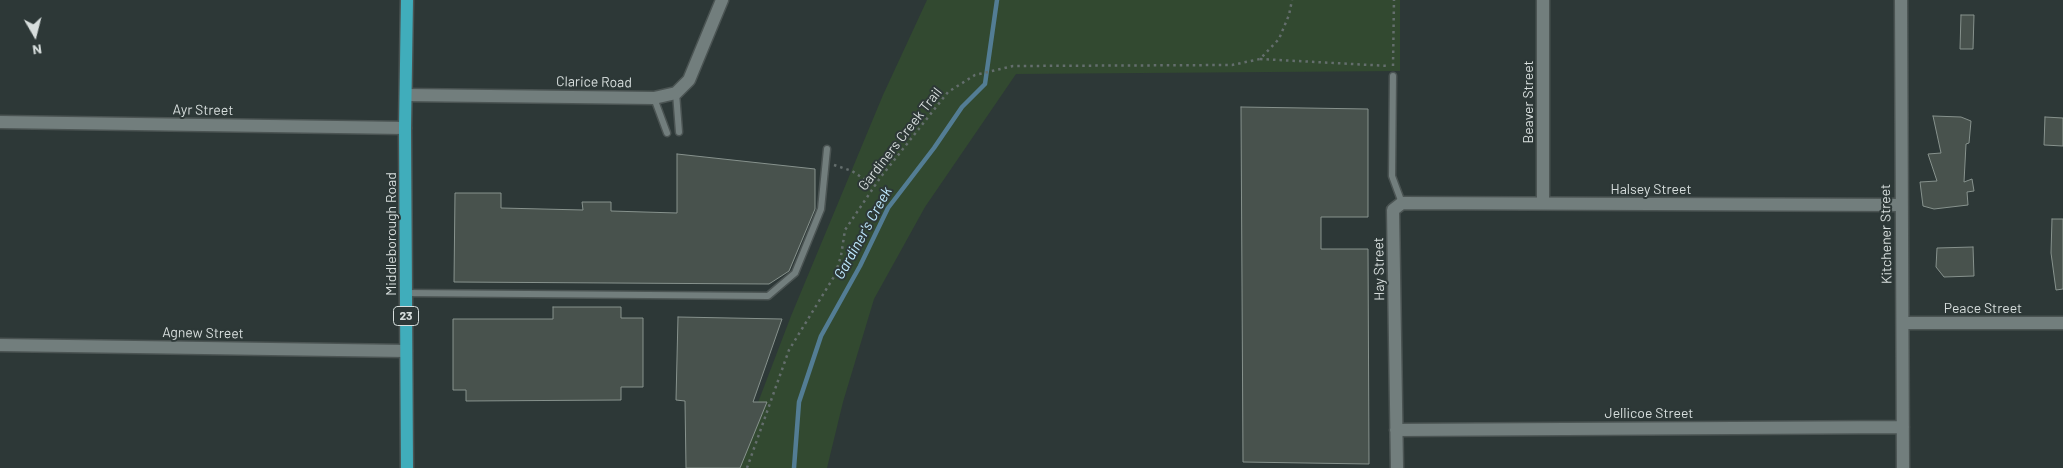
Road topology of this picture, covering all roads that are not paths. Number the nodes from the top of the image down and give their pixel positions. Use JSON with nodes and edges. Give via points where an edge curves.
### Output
{"nodes":[{"id":1,"x":407,"y":0,"type":"edge"},
{"id":2,"x":722,"y":0,"type":"edge"},
{"id":3,"x":1543,"y":0,"type":"edge"},
{"id":4,"x":1901,"y":0,"type":"edge"},
{"id":5,"x":1393,"y":76,"type":"road end"},
{"id":6,"x":676,"y":93,"type":"junction"},
{"id":7,"x":406,"y":95,"type":"junction"},
{"id":8,"x":654,"y":98,"type":"junction"},
{"id":9,"x":0,"y":122,"type":"edge"},
{"id":10,"x":406,"y":128,"type":"junction"},
{"id":11,"x":679,"y":132,"type":"dead end"},
{"id":12,"x":667,"y":133,"type":"dead end"},
{"id":13,"x":827,"y":149,"type":"dead end"},
{"id":14,"x":1402,"y":202,"type":"junction"},
{"id":15,"x":1543,"y":203,"type":"junction"},
{"id":16,"x":1901,"y":205,"type":"junction"},
{"id":17,"x":406,"y":293,"type":"junction"},
{"id":18,"x":1903,"y":322,"type":"junction"},
{"id":19,"x":2063,"y":323,"type":"edge"},
{"id":20,"x":0,"y":345,"type":"edge"},
{"id":21,"x":406,"y":351,"type":"junction"},
{"id":22,"x":1903,"y":427,"type":"junction"},
{"id":23,"x":1396,"y":430,"type":"junction"},
{"id":24,"x":407,"y":468,"type":"edge"},
{"id":25,"x":1397,"y":468,"type":"edge"},
{"id":26,"x":1903,"y":468,"type":"edge"}],
"edges":[{"from":1,"to":7,"type":"main road","name":"Middleborough Road","number":"23"},
{"from":2,"to":6,"type":"street","via":[[689,80]]},
{"from":3,"to":15,"type":"street","name":"Beaver Street"},
{"from":4,"to":16,"type":"street","name":"Kitchener Street"},
{"from":5,"to":14,"type":"lane","via":[[1392,176]]},
{"from":6,"to":8,"type":"street","name":"Clarice Road"},
{"from":6,"to":11,"type":"lane"},
{"from":7,"to":8,"type":"street","name":"Clarice Road"},
{"from":7,"to":10,"type":"main road","name":"Middleborough Road","number":"23"},
{"from":8,"to":12,"type":"lane"},
{"from":9,"to":10,"type":"street","name":"Ayr Street"},
{"from":10,"to":17,"type":"main road","name":"Middleborough Road","number":"23"},
{"from":13,"to":17,"type":"lane","via":[[821,209],[796,273],[768,296]]},
{"from":14,"to":15,"type":"street","name":"Halsey Street"},
{"from":14,"to":23,"type":"street","name":"Hay Street","via":[[1393,210]]},
{"from":15,"to":16,"type":"street","name":"Halsey Street"},
{"from":16,"to":18,"type":"street","name":"Kitchener Street"},
{"from":17,"to":21,"type":"main road","name":"Middleborough Road","number":"23"},
{"from":18,"to":19,"type":"street","name":"Peace Street"},
{"from":18,"to":22,"type":"street","name":"Kitchener Street"},
{"from":20,"to":21,"type":"street","name":"Agnew Street"},
{"from":21,"to":24,"type":"main road","name":"Middleborough Road","number":"23"},
{"from":22,"to":23,"type":"street","name":"Jellicoe Street"},
{"from":22,"to":26,"type":"street","name":"Kitchener Street"},
{"from":23,"to":25,"type":"street","name":"Hay Street"}]}
